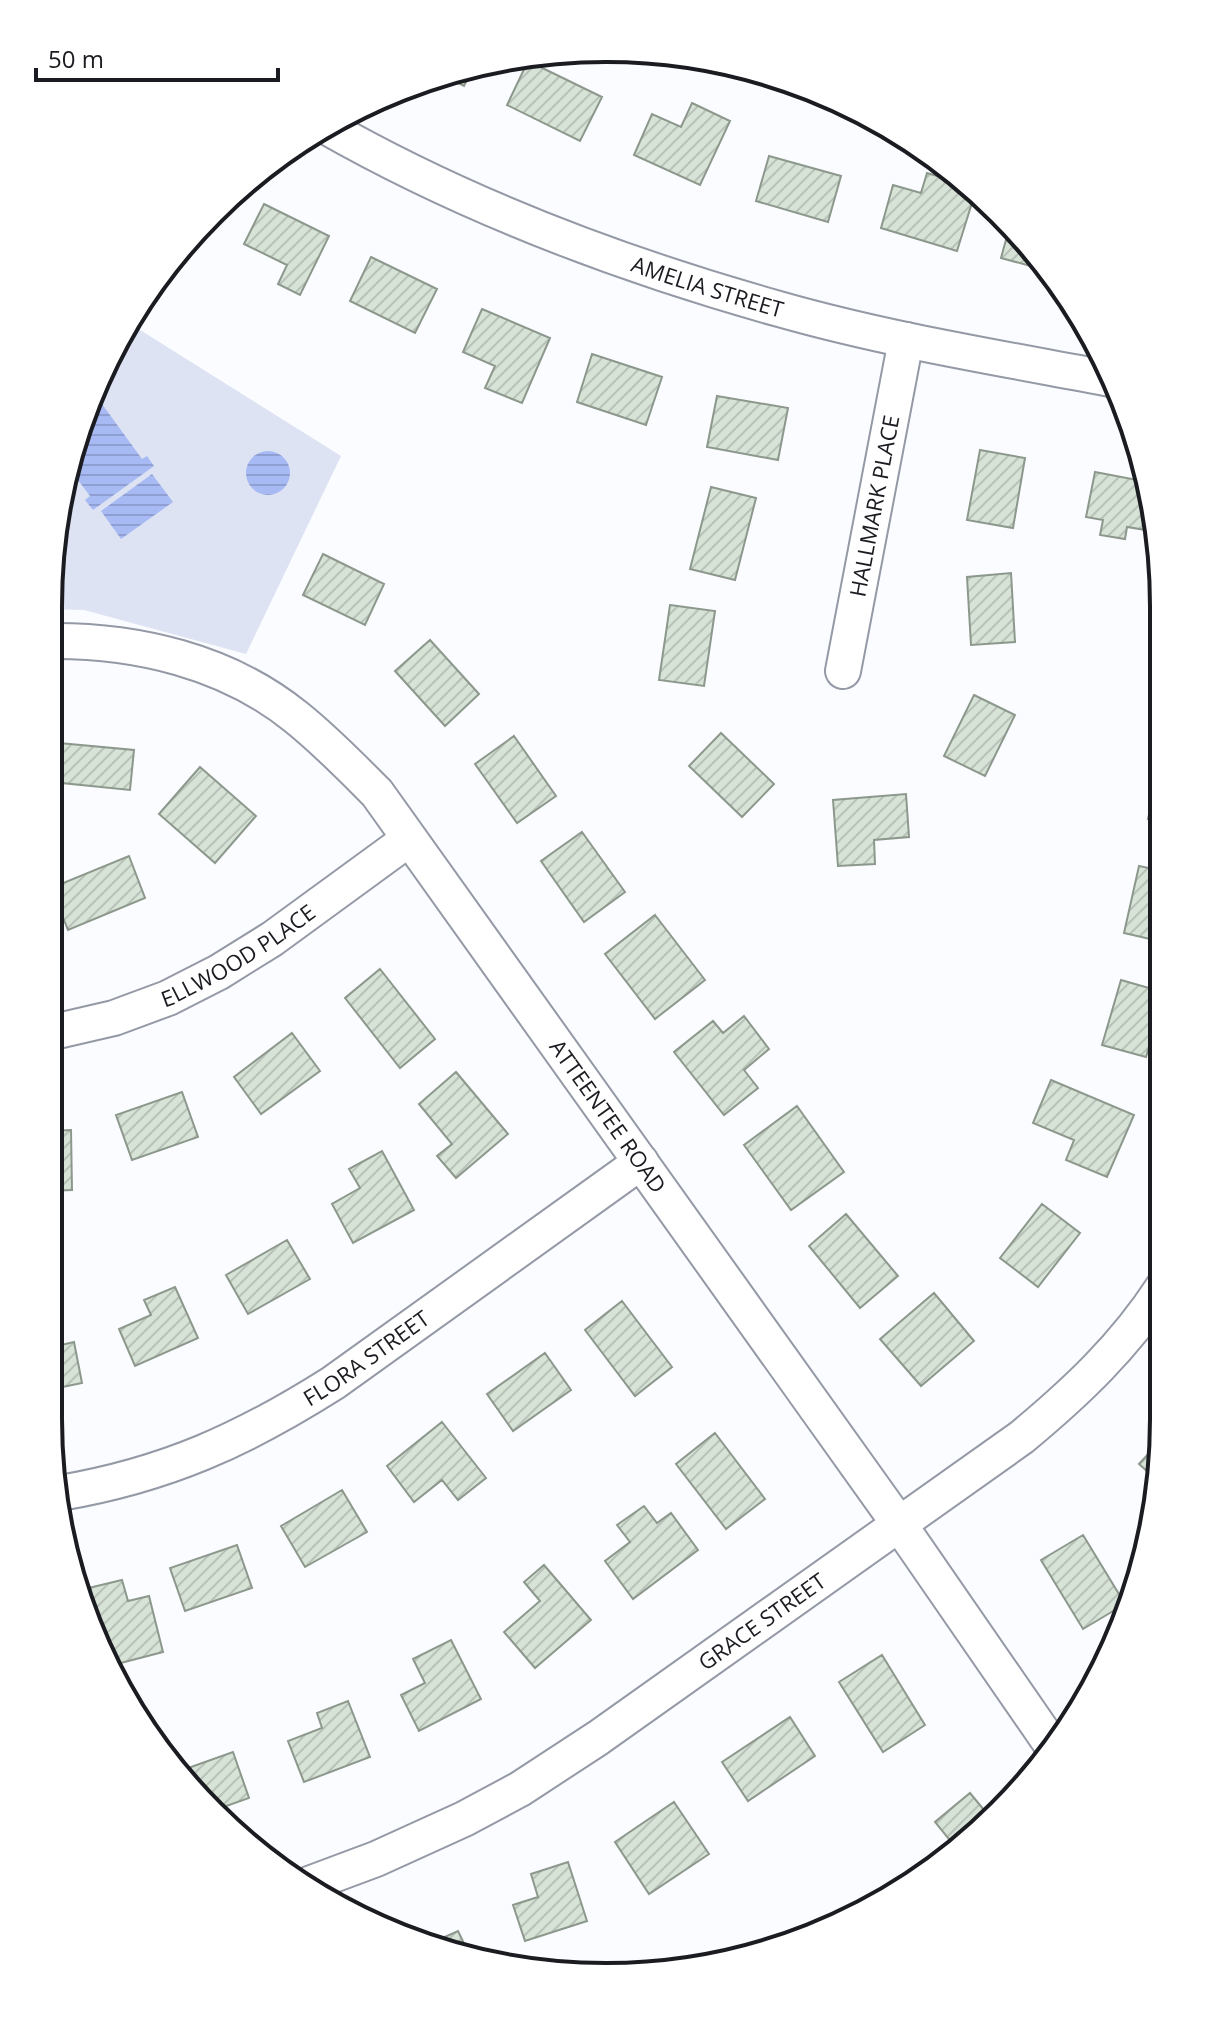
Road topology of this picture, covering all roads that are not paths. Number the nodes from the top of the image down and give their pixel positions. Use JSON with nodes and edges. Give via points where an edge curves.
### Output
{"nodes":[{"id":1,"x":338,"y":133,"type":"edge"},
{"id":2,"x":906,"y":340,"type":"junction"},
{"id":3,"x":1099,"y":377,"type":"edge"},
{"id":4,"x":62,"y":641,"type":"edge"},
{"id":5,"x":843,"y":671,"type":"dead end"},
{"id":6,"x":409,"y":839,"type":"junction"},
{"id":7,"x":62,"y":1030,"type":"edge"},
{"id":8,"x":641,"y":1162,"type":"junction"},
{"id":9,"x":1150,"y":1305,"type":"edge"},
{"id":10,"x":67,"y":1492,"type":"edge"},
{"id":11,"x":899,"y":1524,"type":"junction"},
{"id":12,"x":1047,"y":1738,"type":"edge"},
{"id":13,"x":319,"y":1880,"type":"edge"}],
"edges":[{"from":1,"to":2,"type":"street","name":"AMELIA STREET","via":[[535,227],[659,273]]},
{"from":2,"to":3,"type":"street","name":"AMELIA STREET"},
{"from":2,"to":5,"type":"street","name":"HALLMARK PLACE"},
{"from":4,"to":6,"type":"street","name":"ATTEENTEE ROAD","via":[[164,653],[242,682],[295,716],[342,757],[377,793]]},
{"from":6,"to":7,"type":"street","name":"ELLWOOD PLACE","via":[[219,972],[114,1018]]},
{"from":6,"to":8,"type":"street","name":"ATTEENTEE ROAD"},
{"from":8,"to":10,"type":"street","name":"FLORA STREET","via":[[285,1413],[194,1458]]},
{"from":8,"to":11,"type":"street","name":"ATTEENTEE ROAD"},
{"from":9,"to":11,"type":"street","name":"GRACE STREET","via":[[1072,1396]]},
{"from":11,"to":12,"type":"street","name":"ATTEENTEE ROAD"},
{"from":11,"to":13,"type":"street","name":"GRACE STREET","via":[[520,1789],[376,1859]]}]}
